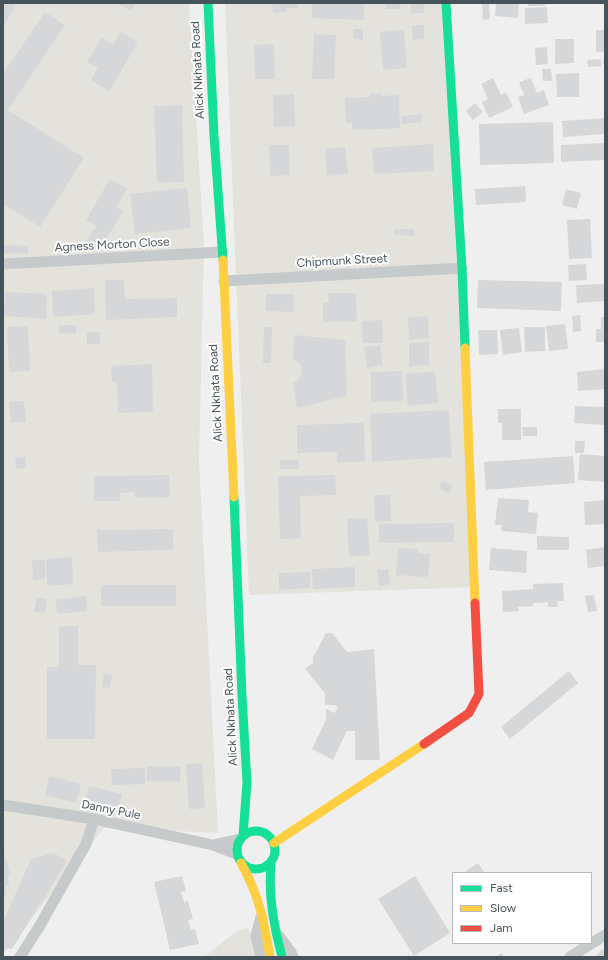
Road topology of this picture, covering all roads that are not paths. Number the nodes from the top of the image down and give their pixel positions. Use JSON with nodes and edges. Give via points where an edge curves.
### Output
{"nodes":[{"id":1,"x":208,"y":3,"type":"edge"},
{"id":2,"x":446,"y":3,"type":"edge"},
{"id":3,"x":222,"y":252,"type":"junction"},
{"id":4,"x":3,"y":264,"type":"edge"},
{"id":5,"x":462,"y":268,"type":"junction"},
{"id":6,"x":224,"y":281,"type":"junction"},
{"id":7,"x":247,"y":782,"type":"junction"},
{"id":8,"x":3,"y":806,"type":"edge"},
{"id":9,"x":254,"y":812,"type":"dead end"},
{"id":10,"x":94,"y":819,"type":"junction"},
{"id":11,"x":260,"y":823,"type":"dead end"},
{"id":12,"x":266,"y":834,"type":"junction"},
{"id":13,"x":241,"y":837,"type":"junction"},
{"id":14,"x":274,"y":843,"type":"junction"},
{"id":15,"x":213,"y":845,"type":"junction"},
{"id":16,"x":239,"y":859,"type":"junction"},
{"id":17,"x":271,"y":864,"type":"junction"},
{"id":18,"x":262,"y":913,"type":"junction"},
{"id":19,"x":276,"y":933,"type":"junction"},
{"id":20,"x":605,"y":935,"type":"edge"},
{"id":21,"x":592,"y":943,"type":"edge"},
{"id":22,"x":591,"y":944,"type":"edge"},
{"id":23,"x":20,"y":957,"type":"edge"},
{"id":24,"x":261,"y":957,"type":"edge"},
{"id":25,"x":270,"y":957,"type":"edge"},
{"id":26,"x":282,"y":957,"type":"edge"},
{"id":27,"x":293,"y":957,"type":"edge"},
{"id":28,"x":570,"y":957,"type":"edge"}],
"edges":[{"from":1,"to":3,"type":"main road","name":"Alick Nkhata Road"},
{"from":2,"to":5,"type":"main road"},
{"from":3,"to":4,"type":"street","name":"Agness Morton Close"},
{"from":3,"to":6,"type":"main road","name":"Alick Nkhata Road"},
{"from":5,"to":6,"type":"street","name":"Chipmunk Street"},
{"from":5,"to":14,"type":"main road","via":[[479,694],[469,713]]},
{"from":6,"to":7,"type":"main road","name":"Alick Nkhata Road"},
{"from":7,"to":9,"type":"main road","name":"Alick Nkhata Road"},
{"from":7,"to":13,"type":"main road","name":"Alick Nkhata Road"},
{"from":8,"to":10,"type":"street","name":"Danny Pule"},
{"from":10,"to":15,"type":"street","name":"Danny Pule"},
{"from":10,"to":23,"type":"street","via":[[82,850]]},
{"from":11,"to":12,"type":"main road"},
{"from":12,"to":13,"type":"main road","via":[[252,831]]},
{"from":12,"to":14,"type":"main road"},
{"from":13,"to":15,"type":"street","name":"Danny Pule"},
{"from":13,"to":16,"type":"main road","via":[[236,846]]},
{"from":14,"to":17,"type":"main road","via":[[275,854]]},
{"from":15,"to":16,"type":"street","name":"Danny Pule"},
{"from":16,"to":17,"type":"main road","via":[[254,870],[263,869]]},
{"from":16,"to":18,"type":"main road","via":[[251,881]]},
{"from":17,"to":19,"type":"main road","via":[[269,877]]},
{"from":18,"to":24,"type":"street","via":[[256,936]]},
{"from":18,"to":25,"type":"main road"},
{"from":19,"to":26,"type":"main road"},
{"from":19,"to":27,"type":"street"},
{"from":20,"to":21,"type":"street"},
{"from":22,"to":28,"type":"street"}]}
